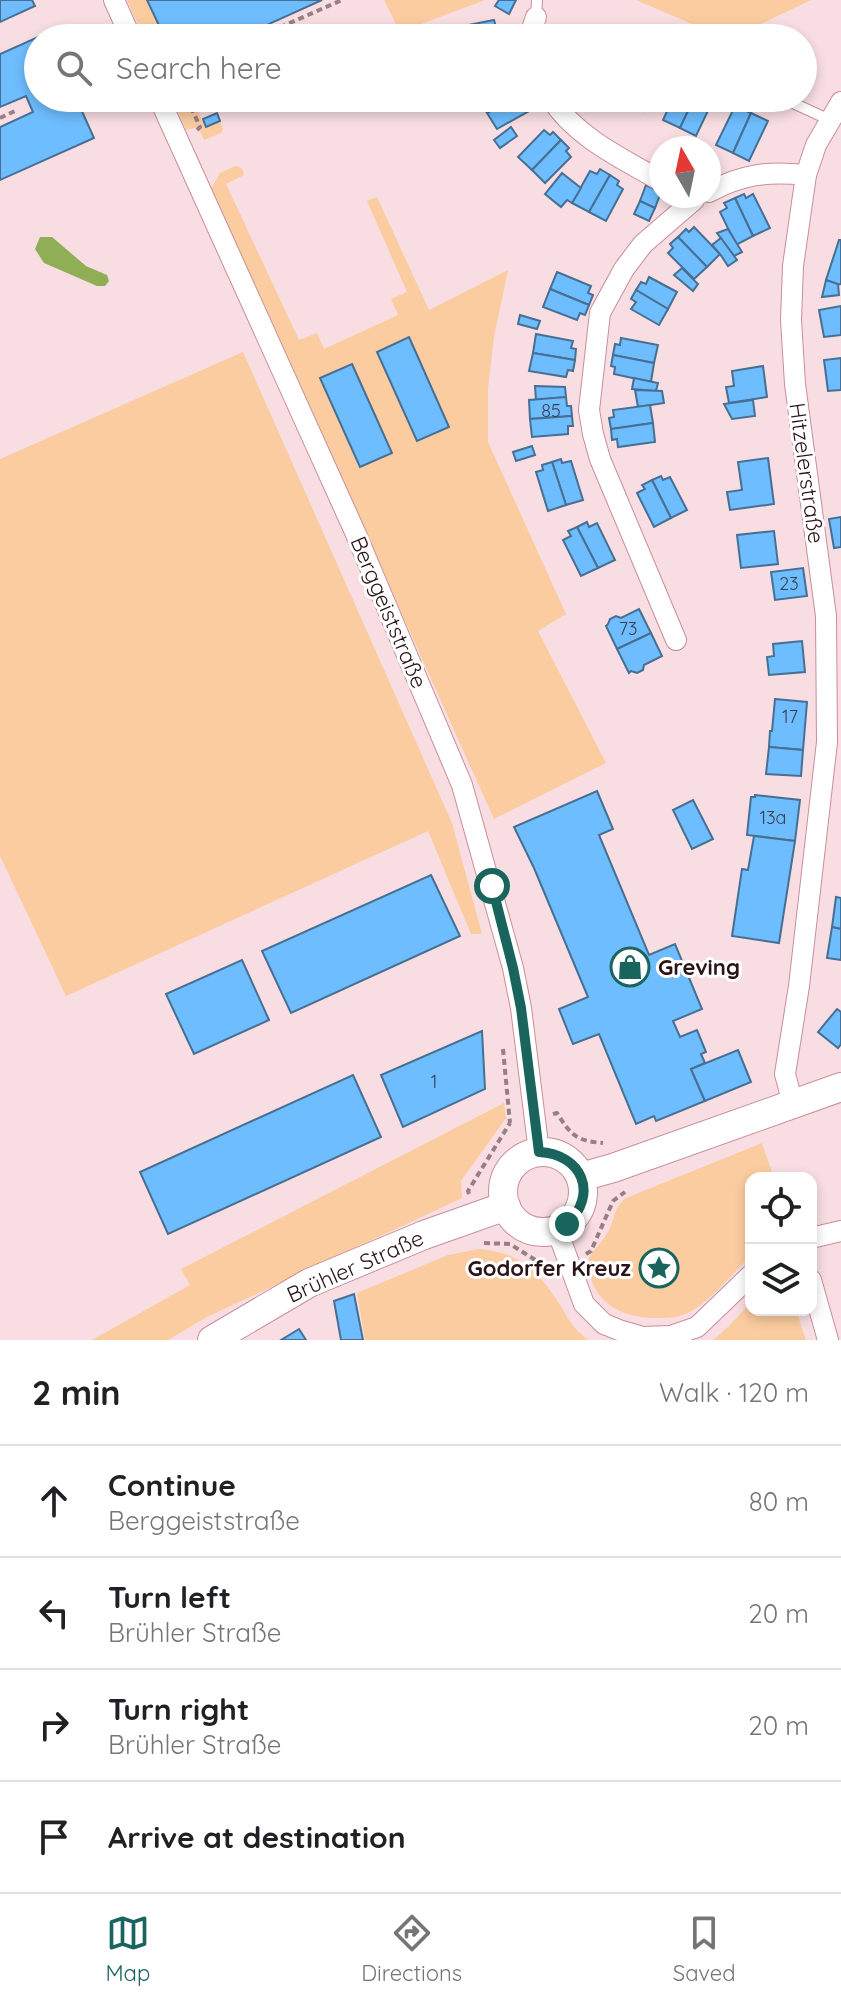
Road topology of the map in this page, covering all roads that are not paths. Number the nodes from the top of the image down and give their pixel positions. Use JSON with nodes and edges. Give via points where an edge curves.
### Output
{"nodes":[{"id":1,"x":114,"y":0,"type":"edge"},
{"id":2,"x":125,"y":24,"type":"edge"},
{"id":3,"x":841,"y":102,"type":"edge"},
{"id":4,"x":165,"y":112,"type":"edge"},
{"id":5,"x":561,"y":112,"type":"edge"},
{"id":6,"x":811,"y":112,"type":"edge"},
{"id":7,"x":836,"y":124,"type":"edge"},
{"id":8,"x":649,"y":174,"type":"edge"},
{"id":9,"x":806,"y":175,"type":"junction"},
{"id":10,"x":721,"y":186,"type":"edge"},
{"id":11,"x":684,"y":208,"type":"edge"},
{"id":12,"x":676,"y":640,"type":"dead end"},
{"id":13,"x":841,"y":1087,"type":"edge"},
{"id":14,"x":793,"y":1104,"type":"junction"},
{"id":15,"x":539,"y":1152,"type":"junction"},
{"id":16,"x":581,"y":1177,"type":"junction"},
{"id":17,"x":506,"y":1206,"type":"junction"},
{"id":18,"x":557,"y":1230,"type":"junction"},
{"id":19,"x":841,"y":1231,"type":"edge"},
{"id":20,"x":817,"y":1237,"type":"edge"},
{"id":21,"x":745,"y":1281,"type":"edge"},
{"id":22,"x":817,"y":1301,"type":"edge"},
{"id":23,"x":212,"y":1340,"type":"edge"},
{"id":24,"x":828,"y":1340,"type":"edge"}],
"edges":[{"from":1,"to":2,"type":"street"},
{"from":3,"to":7,"type":"street","name":"Hitzelerstraße"},
{"from":4,"to":15,"type":"street","name":"Berggeiststraße","via":[[355,532],[462,785],[513,968]]},
{"from":5,"to":8,"type":"street","via":[[585,134]]},
{"from":6,"to":7,"type":"lane"},
{"from":7,"to":9,"type":"street","name":"Hitzelerstraße","via":[[816,145]]},
{"from":9,"to":10,"type":"street","via":[[775,171]]},
{"from":9,"to":14,"type":"street","name":"Hitzelerstraße","via":[[791,320],[826,616],[827,742],[785,1074]]},
{"from":11,"to":12,"type":"street","via":[[643,244],[600,313],[589,410],[600,459]]},
{"from":13,"to":14,"type":"main road"},
{"from":14,"to":16,"type":"main road"},
{"from":15,"to":16,"type":"main road","via":[[566,1158]]},
{"from":15,"to":17,"type":"main road","via":[[508,1172]]},
{"from":16,"to":18,"type":"main road","via":[[582,1205]]},
{"from":17,"to":18,"type":"main road","via":[[522,1226],[545,1233]]},
{"from":17,"to":23,"type":"main road","name":"Brühler Straße","via":[[309,1283]]},
{"from":18,"to":21,"type":"street","via":[[584,1304],[604,1324],[643,1337],[671,1336],[697,1327]]},
{"from":19,"to":20,"type":"street"},
{"from":22,"to":24,"type":"street"}]}
